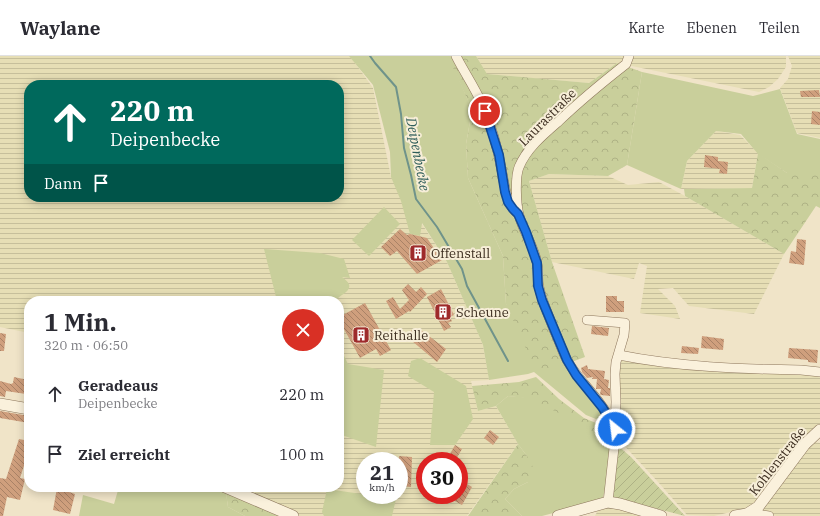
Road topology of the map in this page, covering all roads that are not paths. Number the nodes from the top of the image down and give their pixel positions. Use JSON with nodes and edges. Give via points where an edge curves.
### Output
{"nodes":[{"id":1,"x":456,"y":56,"type":"edge"},
{"id":2,"x":629,"y":56,"type":"edge"},
{"id":3,"x":518,"y":214,"type":"junction"},
{"id":4,"x":587,"y":320,"type":"dead end"},
{"id":5,"x":619,"y":355,"type":"junction"},
{"id":6,"x":820,"y":372,"type":"edge"},
{"id":7,"x":0,"y":404,"type":"edge"},
{"id":8,"x":24,"y":408,"type":"edge"},
{"id":9,"x":615,"y":429,"type":"junction"},
{"id":10,"x":820,"y":430,"type":"edge"},
{"id":11,"x":237,"y":492,"type":"edge"},
{"id":12,"x":602,"y":503,"type":"junction"},
{"id":13,"x":754,"y":511,"type":"junction"},
{"id":14,"x":293,"y":516,"type":"edge"},
{"id":15,"x":558,"y":516,"type":"edge"},
{"id":16,"x":590,"y":516,"type":"edge"},
{"id":17,"x":661,"y":516,"type":"edge"},
{"id":18,"x":734,"y":516,"type":"edge"},
{"id":19,"x":769,"y":516,"type":"edge"}],
"edges":[{"from":1,"to":3,"type":"street","via":[[485,111],[499,155],[508,202]]},
{"from":2,"to":3,"type":"street","name":"Laurastraße","via":[[626,64],[538,140],[528,152],[519,167],[516,184]]},
{"from":3,"to":9,"type":"street","name":"Laurastraße","via":[[537,263],[538,286],[542,300],[567,360]]},
{"from":4,"to":5,"type":"street","via":[[625,323]]},
{"from":5,"to":6,"type":"street","via":[[684,364]]},
{"from":5,"to":9,"type":"street","via":[[615,374]]},
{"from":7,"to":8,"type":"street"},
{"from":9,"to":12,"type":"street"},
{"from":10,"to":13,"type":"street","name":"Kohlenstraße","via":[[805,444]]},
{"from":11,"to":14,"type":"street"},
{"from":12,"to":15,"type":"street"},
{"from":12,"to":16,"type":"street"},
{"from":12,"to":17,"type":"street","via":[[620,504]]},
{"from":13,"to":18,"type":"street","name":"Kohlenstraße"},
{"from":13,"to":19,"type":"street"}]}
